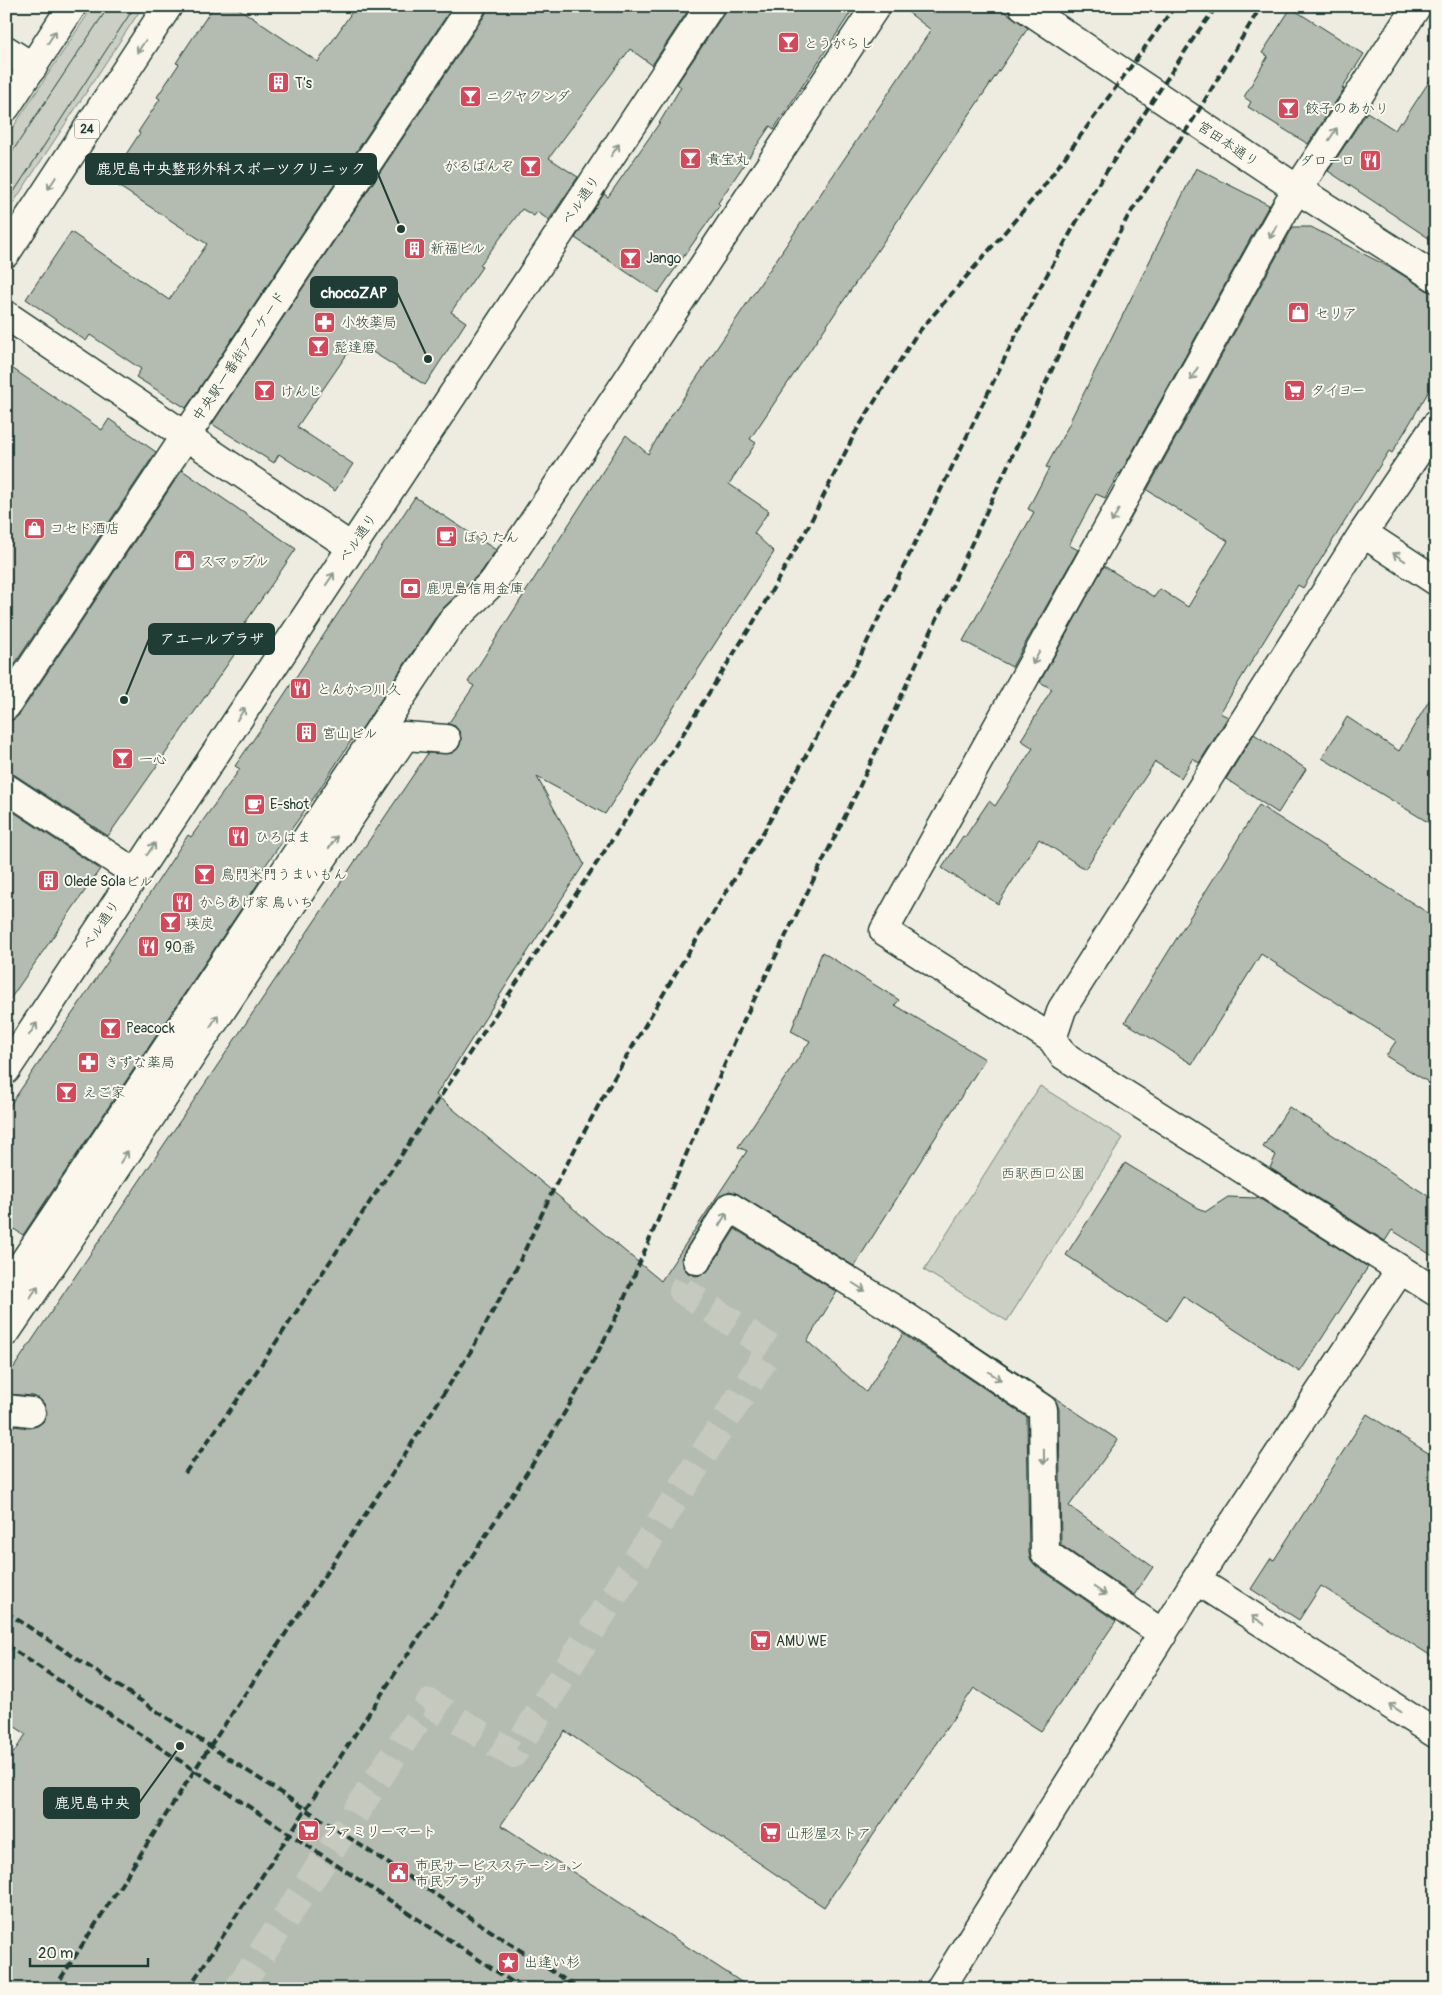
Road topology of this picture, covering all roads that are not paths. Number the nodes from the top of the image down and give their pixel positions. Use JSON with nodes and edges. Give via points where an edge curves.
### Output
{"nodes":[{"id":1,"x":72,"y":6,"type":"edge"},
{"id":2,"x":168,"y":6,"type":"edge"},
{"id":3,"x":472,"y":6,"type":"edge"},
{"id":4,"x":710,"y":6,"type":"edge"},
{"id":5,"x":876,"y":6,"type":"edge"},
{"id":6,"x":1023,"y":6,"type":"edge"},
{"id":7,"x":1417,"y":6,"type":"edge"},
{"id":8,"x":6,"y":50,"type":"edge"},
{"id":9,"x":33,"y":67,"type":"junction"},
{"id":10,"x":6,"y":108,"type":"edge"},
{"id":11,"x":1297,"y":189,"type":"junction"},
{"id":12,"x":6,"y":253,"type":"edge"},
{"id":13,"x":1436,"y":278,"type":"edge"},
{"id":14,"x":6,"y":315,"type":"edge"},
{"id":15,"x":1436,"y":425,"type":"edge"},
{"id":16,"x":186,"y":436,"type":"junction"},
{"id":17,"x":1363,"y":533,"type":"junction"},
{"id":18,"x":351,"y":548,"type":"junction"},
{"id":19,"x":1436,"y":581,"type":"edge"},
{"id":20,"x":6,"y":706,"type":"edge"},
{"id":21,"x":446,"y":739,"type":"dead end"},
{"id":22,"x":6,"y":788,"type":"edge"},
{"id":23,"x":135,"y":873,"type":"junction"},
{"id":24,"x":1052,"y":1039,"type":"junction"},
{"id":25,"x":6,"y":1070,"type":"edge"},
{"id":26,"x":697,"y":1260,"type":"tunnel mouth"},
{"id":27,"x":1400,"y":1270,"type":"junction"},
{"id":28,"x":6,"y":1289,"type":"edge"},
{"id":29,"x":1436,"y":1292,"type":"edge"},
{"id":30,"x":6,"y":1332,"type":"edge"},
{"id":31,"x":1196,"y":1580,"type":"junction"},
{"id":32,"x":1163,"y":1634,"type":"junction"},
{"id":33,"x":1436,"y":1734,"type":"edge"},
{"id":34,"x":940,"y":1989,"type":"edge"}],
"edges":[{"from":9,"to":1,"type":"street","one_way":true},
{"from":2,"to":12,"type":"street","number":"24","one_way":true},
{"from":3,"to":16,"type":"street","name":"中央駅一番街アーケード"},
{"from":18,"to":4,"type":"street","name":"ベル通り","one_way":true},
{"from":5,"to":28,"type":"street","via":[[494,581],[452,621]]},
{"from":6,"to":11,"type":"street","name":"宮田本通り"},
{"from":11,"to":7,"type":"street","one_way":true},
{"from":8,"to":9,"type":"street"},
{"from":9,"to":10,"type":"street"},
{"from":11,"to":13,"type":"street","name":"宮田本通り"},
{"from":11,"to":24,"type":"street","one_way":true,"via":[[884,931]]},
{"from":14,"to":16,"type":"street"},
{"from":15,"to":17,"type":"street"},
{"from":16,"to":18,"type":"street"},
{"from":16,"to":20,"type":"street","name":"中央駅一番街アーケード"},
{"from":19,"to":17,"type":"street","one_way":true},
{"from":17,"to":24,"type":"street","via":[[1062,1009]]},
{"from":23,"to":18,"type":"street","name":"ベル通り","one_way":true},
{"from":30,"to":21,"type":"street","one_way":true,"via":[[405,736]]},
{"from":22,"to":23,"type":"street"},
{"from":25,"to":23,"type":"street","name":"ベル通り","one_way":true},
{"from":24,"to":27,"type":"street","via":[[1063,1055]]},
{"from":26,"to":32,"type":"street","one_way":true,"via":[[730,1207],[905,1316],[1043,1409],[1045,1554]]},
{"from":27,"to":29,"type":"street"},
{"from":27,"to":31,"type":"street"},
{"from":31,"to":32,"type":"street"},
{"from":33,"to":31,"type":"street","one_way":true},
{"from":32,"to":34,"type":"street"}]}
